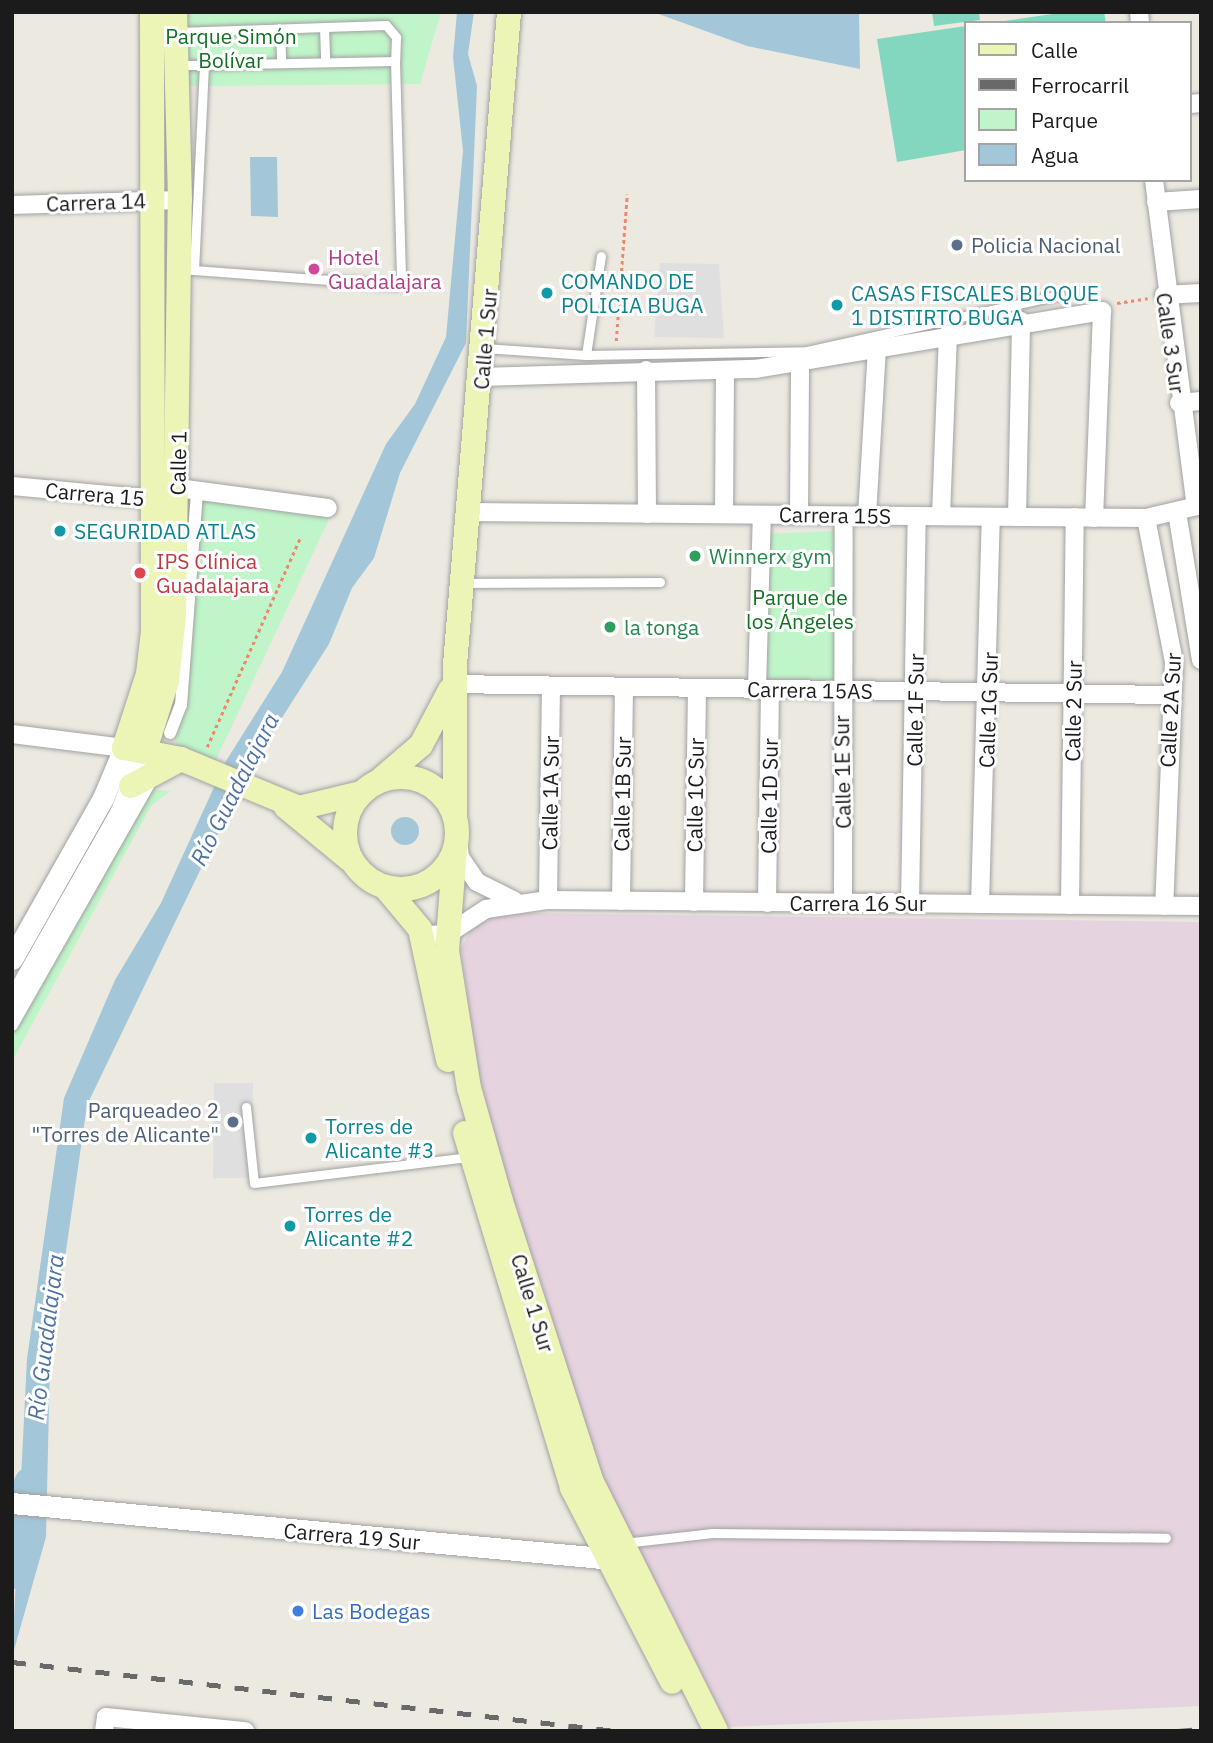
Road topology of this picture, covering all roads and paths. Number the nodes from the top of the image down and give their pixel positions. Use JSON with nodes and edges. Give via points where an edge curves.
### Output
{"nodes":[{"id":1,"x":152,"y":12,"type":"edge"},
{"id":2,"x":509,"y":12,"type":"edge"},
{"id":3,"x":176,"y":22,"type":"edge"},
{"id":4,"x":324,"y":27,"type":"junction"},
{"id":5,"x":280,"y":29,"type":"junction"},
{"id":6,"x":395,"y":61,"type":"junction"},
{"id":7,"x":325,"y":62,"type":"junction"},
{"id":8,"x":281,"y":63,"type":"junction"},
{"id":9,"x":178,"y":65,"type":"junction"},
{"id":10,"x":204,"y":65,"type":"junction"},
{"id":11,"x":1154,"y":182,"type":"edge"},
{"id":12,"x":627,"y":194,"type":"dead end"},
{"id":13,"x":1201,"y":199,"type":"edge"},
{"id":14,"x":168,"y":200,"type":"junction"},
{"id":15,"x":1156,"y":202,"type":"junction"},
{"id":16,"x":12,"y":205,"type":"edge"},
{"id":17,"x":601,"y":256,"type":"dead end"},
{"id":18,"x":187,"y":269,"type":"junction"},
{"id":19,"x":1201,"y":293,"type":"edge"},
{"id":20,"x":1060,"y":295,"type":"dead end"},
{"id":21,"x":1160,"y":296,"type":"junction"},
{"id":22,"x":1104,"y":308,"type":"junction"},
{"id":23,"x":1021,"y":321,"type":"junction"},
{"id":24,"x":948,"y":334,"type":"junction"},
{"id":25,"x":877,"y":347,"type":"junction"},
{"id":26,"x":484,"y":348,"type":"junction"},
{"id":27,"x":586,"y":355,"type":"junction"},
{"id":28,"x":615,"y":355,"type":"junction"},
{"id":29,"x":800,"y":364,"type":"junction"},
{"id":30,"x":646,"y":369,"type":"junction"},
{"id":31,"x":725,"y":371,"type":"junction"},
{"id":32,"x":481,"y":377,"type":"junction"},
{"id":33,"x":1201,"y":401,"type":"edge"},
{"id":34,"x":1179,"y":403,"type":"junction"},
{"id":35,"x":12,"y":486,"type":"edge"},
{"id":36,"x":177,"y":495,"type":"junction"},
{"id":37,"x":1198,"y":505,"type":"edge"},
{"id":38,"x":328,"y":508,"type":"dead end"},
{"id":39,"x":467,"y":512,"type":"junction"},
{"id":40,"x":1177,"y":512,"type":"junction"},
{"id":41,"x":647,"y":514,"type":"junction"},
{"id":42,"x":724,"y":514,"type":"junction"},
{"id":43,"x":762,"y":515,"type":"junction"},
{"id":44,"x":799,"y":515,"type":"junction"},
{"id":45,"x":844,"y":516,"type":"junction"},
{"id":46,"x":867,"y":516,"type":"junction"},
{"id":47,"x":917,"y":516,"type":"junction"},
{"id":48,"x":942,"y":516,"type":"junction"},
{"id":49,"x":991,"y":517,"type":"junction"},
{"id":50,"x":1017,"y":517,"type":"junction"},
{"id":51,"x":1075,"y":517,"type":"junction"},
{"id":52,"x":1094,"y":517,"type":"junction"},
{"id":53,"x":1146,"y":518,"type":"junction"},
{"id":54,"x":301,"y":536,"type":"dead end"},
{"id":55,"x":660,"y":582,"type":"dead end"},
{"id":56,"x":463,"y":583,"type":"junction"},
{"id":57,"x":1197,"y":611,"type":"edge"},
{"id":58,"x":1201,"y":660,"type":"edge"},
{"id":59,"x":454,"y":678,"type":"junction"},
{"id":60,"x":551,"y":686,"type":"junction"},
{"id":61,"x":624,"y":687,"type":"junction"},
{"id":62,"x":696,"y":688,"type":"junction"},
{"id":63,"x":764,"y":689,"type":"junction"},
{"id":64,"x":841,"y":690,"type":"junction"},
{"id":65,"x":916,"y":691,"type":"junction"},
{"id":66,"x":990,"y":692,"type":"junction"},
{"id":67,"x":1073,"y":693,"type":"junction"},
{"id":68,"x":1168,"y":695,"type":"junction"},
{"id":69,"x":163,"y":698,"type":"junction"},
{"id":70,"x":170,"y":733,"type":"dead end"},
{"id":71,"x":12,"y":734,"type":"edge"},
{"id":72,"x":166,"y":756,"type":"junction"},
{"id":73,"x":131,"y":786,"type":"joint"},
{"id":74,"x":369,"y":788,"type":"junction"},
{"id":75,"x":280,"y":803,"type":"junction"},
{"id":76,"x":455,"y":833,"type":"junction"},
{"id":77,"x":356,"y":867,"type":"junction"},
{"id":78,"x":385,"y":887,"type":"junction"},
{"id":79,"x":548,"y":900,"type":"junction"},
{"id":80,"x":515,"y":901,"type":"junction"},
{"id":81,"x":621,"y":901,"type":"junction"},
{"id":82,"x":694,"y":902,"type":"junction"},
{"id":83,"x":843,"y":902,"type":"junction"},
{"id":84,"x":767,"y":903,"type":"junction"},
{"id":85,"x":910,"y":903,"type":"junction"},
{"id":86,"x":981,"y":904,"type":"junction"},
{"id":87,"x":1070,"y":905,"type":"junction"},
{"id":88,"x":1164,"y":906,"type":"junction"},
{"id":89,"x":1201,"y":906,"type":"edge"},
{"id":90,"x":420,"y":929,"type":"junction"},
{"id":91,"x":448,"y":934,"type":"junction"},
{"id":92,"x":12,"y":959,"type":"edge"},
{"id":93,"x":13,"y":1001,"type":"edge"},
{"id":94,"x":12,"y":1025,"type":"edge"},
{"id":95,"x":246,"y":1107,"type":"dead end"},
{"id":96,"x":471,"y":1157,"type":"junction"},
{"id":97,"x":12,"y":1503,"type":"edge"},
{"id":98,"x":1167,"y":1538,"type":"dead end"},
{"id":99,"x":616,"y":1554,"type":"junction"},
{"id":100,"x":105,"y":1724,"type":"edge"},
{"id":101,"x":245,"y":1731,"type":"edge"},
{"id":102,"x":699,"y":1731,"type":"edge"},
{"id":103,"x":716,"y":1731,"type":"edge"}],
"edges":[{"from":1,"to":14,"type":"main road","name":"Calle 1"},
{"from":2,"to":26,"type":"main road","name":"Calle 1 Sur"},
{"from":3,"to":5,"type":"lane"},
{"from":3,"to":9,"type":"main road","name":"Calle 1"},
{"from":4,"to":5,"type":"lane"},
{"from":4,"to":6,"type":"lane","via":[[386,25],[396,37]]},
{"from":4,"to":7,"type":"lane"},
{"from":5,"to":8,"type":"lane"},
{"from":6,"to":7,"type":"lane"},
{"from":6,"to":18,"type":"lane","via":[[401,276],[396,285]]},
{"from":7,"to":8,"type":"lane"},
{"from":8,"to":10,"type":"lane"},
{"from":9,"to":10,"type":"lane"},
{"from":9,"to":14,"type":"main road","name":"Calle 1"},
{"from":10,"to":18,"type":"lane"},
{"from":11,"to":15,"type":"street","name":"Calle 3 Sur"},
{"from":12,"to":28,"type":"path"},
{"from":13,"to":15,"type":"street"},
{"from":14,"to":16,"type":"street","name":"Carrera 14"},
{"from":14,"to":18,"type":"main road","name":"Calle 1"},
{"from":14,"to":36,"type":"main road","name":"Calle 1"},
{"from":15,"to":21,"type":"street","name":"Calle 3 Sur"},
{"from":17,"to":27,"type":"lane"},
{"from":18,"to":36,"type":"main road","name":"Calle 1"},
{"from":19,"to":21,"type":"street"},
{"from":20,"to":28,"type":"lane","via":[[807,351]]},
{"from":21,"to":22,"type":"path"},
{"from":21,"to":34,"type":"street","name":"Calle 3 Sur"},
{"from":22,"to":23,"type":"street"},
{"from":22,"to":52,"type":"street"},
{"from":23,"to":24,"type":"street"},
{"from":23,"to":50,"type":"street"},
{"from":24,"to":25,"type":"street"},
{"from":24,"to":48,"type":"street"},
{"from":25,"to":29,"type":"street"},
{"from":25,"to":46,"type":"street"},
{"from":26,"to":27,"type":"lane"},
{"from":26,"to":32,"type":"main road","name":"Calle 1 Sur"},
{"from":27,"to":28,"type":"lane"},
{"from":29,"to":31,"type":"street"},
{"from":29,"to":44,"type":"street"},
{"from":30,"to":31,"type":"street"},
{"from":30,"to":32,"type":"street"},
{"from":30,"to":41,"type":"street"},
{"from":31,"to":42,"type":"street"},
{"from":32,"to":39,"type":"main road","name":"Calle 1 Sur"},
{"from":33,"to":34,"type":"street"},
{"from":34,"to":37,"type":"street","name":"Calle 3 Sur"},
{"from":35,"to":36,"type":"street","name":"Carrera 15"},
{"from":36,"to":38,"type":"street","name":"Carrera 15"},
{"from":36,"to":69,"type":"main road","name":"Calle 1"},
{"from":36,"to":70,"type":"street","via":[[181,705]]},
{"from":36,"to":72,"type":"main road","name":"Calle 1","via":[[148,674]]},
{"from":37,"to":40,"type":"street","name":"Carrera 15S"},
{"from":39,"to":41,"type":"street","name":"Carrera 15S"},
{"from":39,"to":56,"type":"main road","name":"Calle 1 Sur"},
{"from":40,"to":53,"type":"street","name":"Carrera 15S"},
{"from":40,"to":57,"type":"street"},
{"from":41,"to":42,"type":"street","name":"Carrera 15S"},
{"from":42,"to":43,"type":"street","name":"Carrera 15S"},
{"from":43,"to":44,"type":"street","name":"Carrera 15S"},
{"from":43,"to":63,"type":"street"},
{"from":44,"to":45,"type":"street","name":"Carrera 15S"},
{"from":45,"to":46,"type":"street","name":"Carrera 15S"},
{"from":45,"to":64,"type":"street","name":"Calle 1E Sur"},
{"from":46,"to":47,"type":"street","name":"Carrera 15S"},
{"from":47,"to":48,"type":"street","name":"Carrera 15S"},
{"from":47,"to":65,"type":"street","name":"Calle 1F Sur"},
{"from":48,"to":49,"type":"street","name":"Carrera 15S"},
{"from":49,"to":50,"type":"street","name":"Carrera 15S"},
{"from":49,"to":66,"type":"street","name":"Calle 1G Sur"},
{"from":50,"to":51,"type":"street","name":"Carrera 15S"},
{"from":51,"to":52,"type":"street","name":"Carrera 15S"},
{"from":51,"to":67,"type":"street","name":"Calle 2 Sur"},
{"from":52,"to":53,"type":"street","name":"Carrera 15S"},
{"from":53,"to":68,"type":"street","name":"Calle 2A Sur","via":[[1173,643]]},
{"from":54,"to":72,"type":"path"},
{"from":55,"to":56,"type":"lane"},
{"from":56,"to":59,"type":"main road","name":"Calle 1 Sur"},
{"from":57,"to":58,"type":"street"},
{"from":59,"to":60,"type":"street","name":"Carrera 15AS"},
{"from":59,"to":74,"type":"main road","name":"Calle 1 Sur","via":[[442,714],[421,745]]},
{"from":59,"to":76,"type":"main road","name":"Calle 1 Sur"},
{"from":60,"to":61,"type":"street","name":"Carrera 15AS"},
{"from":60,"to":79,"type":"street","name":"Calle 1A Sur"},
{"from":61,"to":62,"type":"street","name":"Carrera 15AS"},
{"from":61,"to":81,"type":"street","name":"Calle 1B Sur"},
{"from":62,"to":63,"type":"street","name":"Carrera 15AS"},
{"from":62,"to":82,"type":"street","name":"Calle 1C Sur"},
{"from":63,"to":64,"type":"street","name":"Carrera 15AS"},
{"from":63,"to":84,"type":"street","name":"Calle 1D Sur"},
{"from":64,"to":65,"type":"street","name":"Carrera 15AS"},
{"from":64,"to":83,"type":"street","name":"Calle 1E Sur"},
{"from":65,"to":66,"type":"street","name":"Carrera 15AS"},
{"from":65,"to":85,"type":"street","name":"Calle 1F Sur"},
{"from":66,"to":67,"type":"street","name":"Carrera 15AS"},
{"from":66,"to":86,"type":"street","name":"Calle 1G Sur"},
{"from":67,"to":68,"type":"street","name":"Carrera 15AS"},
{"from":67,"to":87,"type":"street","name":"Calle 2 Sur"},
{"from":68,"to":88,"type":"street","name":"Calle 2A Sur"},
{"from":69,"to":72,"type":"main road","name":"Calle 1"},
{"from":69,"to":72,"type":"main road","via":[[160,724]]},
{"from":71,"to":72,"type":"street"},
{"from":72,"to":73,"type":"main road"},
{"from":72,"to":75,"type":"main road"},
{"from":72,"to":92,"type":"street","name":"Calle 1","via":[[90,822]]},
{"from":72,"to":94,"type":"street"},
{"from":73,"to":93,"type":"street"},
{"from":74,"to":75,"type":"main road","via":[[317,808]]},
{"from":74,"to":76,"type":"main road","via":[[393,777],[426,783]]},
{"from":74,"to":77,"type":"main road","via":[[346,823]]},
{"from":75,"to":77,"type":"main road","via":[[327,835]]},
{"from":76,"to":78,"type":"main road","via":[[437,876],[421,886]]},
{"from":76,"to":80,"type":"street","name":"Carrera 16 Sur","via":[[460,857],[477,882]]},
{"from":76,"to":91,"type":"main road","name":"Calle 1 Sur"},
{"from":77,"to":78,"type":"main road"},
{"from":78,"to":90,"type":"main road","name":"Calle 1 Sur"},
{"from":79,"to":80,"type":"street","name":"Carrera 16 Sur"},
{"from":79,"to":81,"type":"street","name":"Carrera 16 Sur"},
{"from":80,"to":91,"type":"street","name":"Carrera 16 Sur","via":[[475,914]]},
{"from":81,"to":82,"type":"street","name":"Carrera 16 Sur"},
{"from":82,"to":84,"type":"street","name":"Carrera 16 Sur"},
{"from":83,"to":84,"type":"street","name":"Carrera 16 Sur"},
{"from":83,"to":85,"type":"street","name":"Carrera 16 Sur"},
{"from":85,"to":86,"type":"street","name":"Carrera 16 Sur"},
{"from":86,"to":87,"type":"street","name":"Carrera 16 Sur"},
{"from":87,"to":88,"type":"street","name":"Carrera 16 Sur"},
{"from":88,"to":89,"type":"street","name":"Carrera 16 Sur"},
{"from":90,"to":91,"type":"street","via":[[427,935]]},
{"from":90,"to":96,"type":"main road","name":"Calle 1 Sur"},
{"from":91,"to":99,"type":"main road","name":"Calle 1 Sur","via":[[469,1088],[566,1410]]},
{"from":95,"to":96,"type":"lane","via":[[254,1183]]},
{"from":96,"to":99,"type":"main road","name":"Calle 1 Sur","via":[[552,1431]]},
{"from":97,"to":99,"type":"street","name":"Carrera 19 Sur"},
{"from":98,"to":99,"type":"lane","via":[[712,1534]]},
{"from":99,"to":102,"type":"main road","name":"Calle 1 Sur"},
{"from":99,"to":103,"type":"main road","name":"Calle 1 Sur"},
{"from":100,"to":101,"type":"street"}]}
